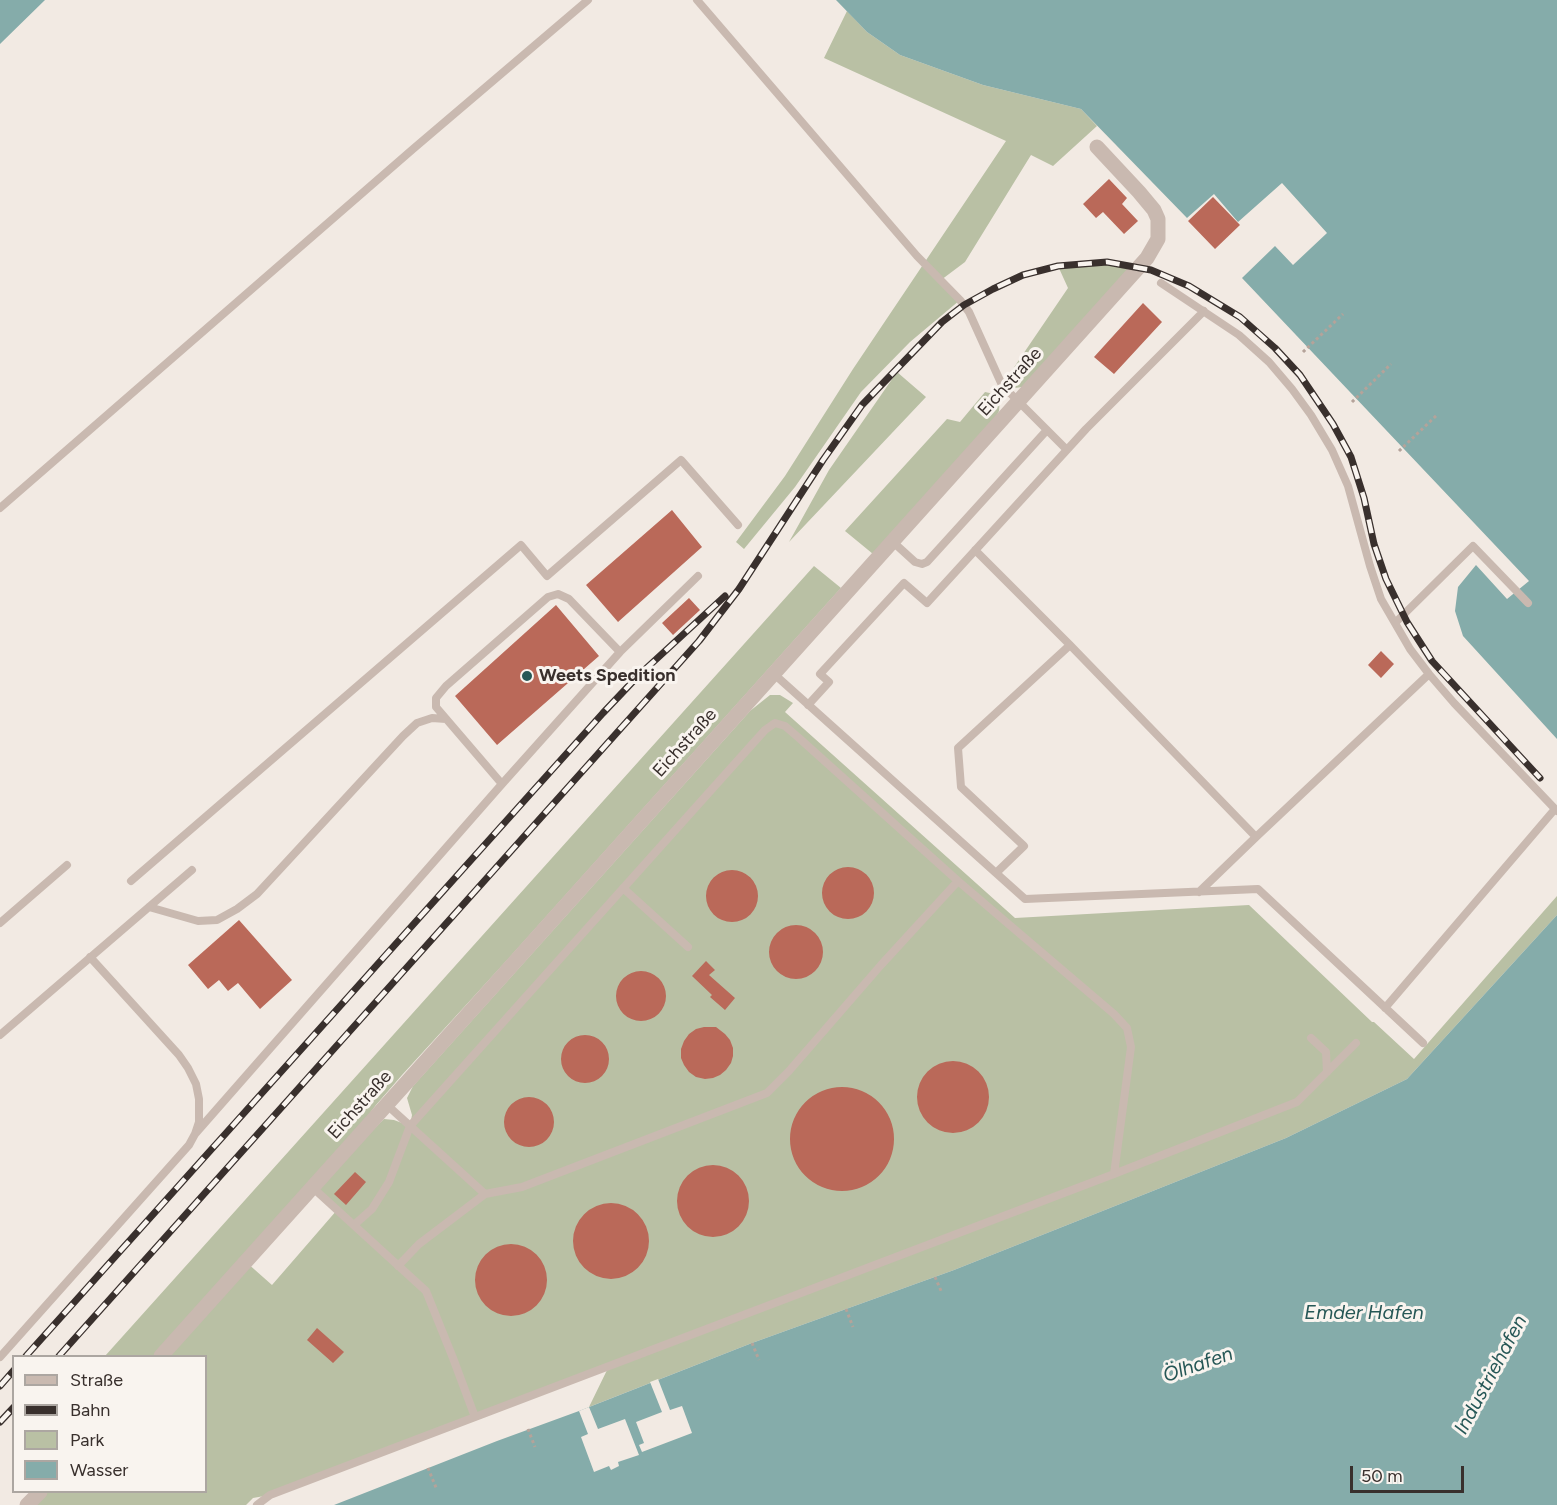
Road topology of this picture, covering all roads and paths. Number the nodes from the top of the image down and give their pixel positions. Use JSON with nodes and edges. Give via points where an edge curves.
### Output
{"nodes":[{"id":1,"x":588,"y":0,"type":"edge"},
{"id":2,"x":697,"y":0,"type":"edge"},
{"id":3,"x":1097,"y":147,"type":"dead end"},
{"id":4,"x":1161,"y":282,"type":"dead end"},
{"id":5,"x":1204,"y":311,"type":"junction"},
{"id":6,"x":1343,"y":314,"type":"dead end"},
{"id":7,"x":1303,"y":352,"type":"dead end"},
{"id":8,"x":1391,"y":364,"type":"dead end"},
{"id":9,"x":1018,"y":401,"type":"junction"},
{"id":10,"x":1352,"y":402,"type":"dead end"},
{"id":11,"x":1438,"y":414,"type":"dead end"},
{"id":12,"x":1047,"y":430,"type":"junction"},
{"id":13,"x":1067,"y":450,"type":"junction"},
{"id":14,"x":1399,"y":451,"type":"dead end"},
{"id":15,"x":0,"y":508,"type":"edge"},
{"id":16,"x":738,"y":525,"type":"dead end"},
{"id":17,"x":892,"y":542,"type":"junction"},
{"id":18,"x":975,"y":550,"type":"junction"},
{"id":19,"x":698,"y":576,"type":"dead end"},
{"id":20,"x":1528,"y":603,"type":"dead end"},
{"id":21,"x":1395,"y":623,"type":"junction"},
{"id":22,"x":1070,"y":645,"type":"junction"},
{"id":23,"x":620,"y":652,"type":"junction"},
{"id":24,"x":774,"y":674,"type":"junction"},
{"id":25,"x":1429,"y":674,"type":"junction"},
{"id":26,"x":808,"y":705,"type":"junction"},
{"id":27,"x":446,"y":719,"type":"junction"},
{"id":28,"x":502,"y":784,"type":"junction"},
{"id":29,"x":1556,"y":810,"type":"edge"},
{"id":30,"x":1256,"y":837,"type":"junction"},
{"id":31,"x":67,"y":865,"type":"dead end"},
{"id":32,"x":192,"y":870,"type":"dead end"},
{"id":33,"x":996,"y":873,"type":"junction"},
{"id":34,"x":131,"y":881,"type":"dead end"},
{"id":35,"x":958,"y":882,"type":"junction"},
{"id":36,"x":623,"y":888,"type":"junction"},
{"id":37,"x":1199,"y":892,"type":"junction"},
{"id":38,"x":149,"y":907,"type":"junction"},
{"id":39,"x":0,"y":923,"type":"edge"},
{"id":40,"x":688,"y":947,"type":"dead end"},
{"id":41,"x":90,"y":957,"type":"junction"},
{"id":42,"x":1385,"y":1008,"type":"junction"},
{"id":43,"x":0,"y":1035,"type":"edge"},
{"id":44,"x":1311,"y":1038,"type":"dead end"},
{"id":45,"x":1356,"y":1043,"type":"dead end"},
{"id":46,"x":1423,"y":1043,"type":"dead end"},
{"id":47,"x":1327,"y":1072,"type":"junction"},
{"id":48,"x":387,"y":1105,"type":"junction"},
{"id":49,"x":410,"y":1126,"type":"junction"},
{"id":50,"x":195,"y":1134,"type":"junction"},
{"id":51,"x":1114,"y":1174,"type":"junction"},
{"id":52,"x":312,"y":1187,"type":"junction"},
{"id":53,"x":485,"y":1194,"type":"junction"},
{"id":54,"x":354,"y":1225,"type":"junction"},
{"id":55,"x":398,"y":1266,"type":"junction"},
{"id":56,"x":935,"y":1277,"type":"dead end"},
{"id":57,"x":942,"y":1293,"type":"dead end"},
{"id":58,"x":846,"y":1310,"type":"dead end"},
{"id":59,"x":853,"y":1327,"type":"dead end"},
{"id":60,"x":752,"y":1343,"type":"dead end"},
{"id":61,"x":162,"y":1355,"type":"edge"},
{"id":62,"x":0,"y":1357,"type":"edge"},
{"id":63,"x":759,"y":1360,"type":"dead end"},
{"id":64,"x":475,"y":1417,"type":"junction"},
{"id":65,"x":528,"y":1429,"type":"dead end"},
{"id":66,"x":535,"y":1447,"type":"dead end"},
{"id":67,"x":428,"y":1468,"type":"dead end"},
{"id":68,"x":437,"y":1490,"type":"dead end"},
{"id":69,"x":38,"y":1493,"type":"edge"},
{"id":70,"x":27,"y":1505,"type":"edge"},
{"id":71,"x":257,"y":1505,"type":"edge"}],
"edges":[{"from":1,"to":15,"type":"lane"},
{"from":2,"to":9,"type":"lane","via":[[917,256],[960,300],[1002,385]]},
{"from":3,"to":9,"type":"street","name":"Eichstraße","via":[[1154,210],[1158,239],[1147,258]]},
{"from":4,"to":5,"type":"lane"},
{"from":5,"to":13,"type":"lane"},
{"from":5,"to":21,"type":"lane","via":[[1269,362],[1311,415],[1348,486],[1381,599]]},
{"from":6,"to":7,"type":"path"},
{"from":8,"to":10,"type":"path"},
{"from":9,"to":12,"type":"lane"},
{"from":9,"to":17,"type":"street","name":"Eichstraße"},
{"from":11,"to":14,"type":"path"},
{"from":12,"to":13,"type":"lane"},
{"from":12,"to":17,"type":"lane","via":[[927,562],[915,562]]},
{"from":13,"to":18,"type":"lane"},
{"from":16,"to":34,"type":"lane","via":[[681,460],[547,576],[520,545]]},
{"from":17,"to":24,"type":"street","name":"Eichstraße"},
{"from":18,"to":22,"type":"lane"},
{"from":18,"to":26,"type":"lane","via":[[927,603],[904,583],[820,674],[829,682]]},
{"from":19,"to":23,"type":"lane"},
{"from":20,"to":21,"type":"lane","via":[[1473,546]]},
{"from":21,"to":25,"type":"lane"},
{"from":22,"to":30,"type":"lane"},
{"from":22,"to":33,"type":"lane","via":[[958,748],[961,787],[1024,846]]},
{"from":23,"to":27,"type":"lane","via":[[569,598],[558,594],[548,597],[446,686],[436,698],[436,707]]},
{"from":23,"to":28,"type":"lane"},
{"from":24,"to":26,"type":"lane"},
{"from":24,"to":48,"type":"street","name":"Eichstraße"},
{"from":25,"to":29,"type":"lane"},
{"from":25,"to":30,"type":"lane"},
{"from":26,"to":33,"type":"lane"},
{"from":27,"to":28,"type":"lane"},
{"from":27,"to":38,"type":"lane","via":[[417,723],[257,894],[237,909],[217,920],[198,921]]},
{"from":28,"to":50,"type":"lane"},
{"from":29,"to":42,"type":"lane"},
{"from":30,"to":37,"type":"lane"},
{"from":31,"to":39,"type":"lane"},
{"from":32,"to":38,"type":"lane"},
{"from":33,"to":37,"type":"lane","via":[[1025,900]]},
{"from":35,"to":36,"type":"lane","via":[[799,738],[775,723]]},
{"from":35,"to":51,"type":"lane","via":[[1127,1028],[1131,1047]]},
{"from":35,"to":53,"type":"lane","via":[[767,1093],[522,1187]]},
{"from":36,"to":40,"type":"lane"},
{"from":36,"to":49,"type":"lane"},
{"from":37,"to":42,"type":"lane","via":[[1258,889]]},
{"from":38,"to":41,"type":"lane"},
{"from":41,"to":43,"type":"lane"},
{"from":41,"to":50,"type":"lane","via":[[188,1068],[199,1099]]},
{"from":42,"to":46,"type":"lane"},
{"from":44,"to":47,"type":"lane","via":[[1326,1052]]},
{"from":45,"to":47,"type":"lane"},
{"from":47,"to":51,"type":"lane","via":[[1297,1102]]},
{"from":48,"to":49,"type":"lane"},
{"from":48,"to":52,"type":"street","name":"Eichstraße"},
{"from":49,"to":53,"type":"lane"},
{"from":49,"to":54,"type":"lane","via":[[389,1182],[372,1209]]},
{"from":50,"to":62,"type":"lane","via":[[177,1160]]},
{"from":51,"to":64,"type":"lane"},
{"from":52,"to":54,"type":"lane"},
{"from":52,"to":61,"type":"street","name":"Eichstraße"},
{"from":53,"to":55,"type":"lane","via":[[419,1244]]},
{"from":54,"to":55,"type":"lane"},
{"from":55,"to":64,"type":"lane","via":[[426,1291]]},
{"from":56,"to":57,"type":"path"},
{"from":58,"to":59,"type":"path"},
{"from":60,"to":63,"type":"path"},
{"from":64,"to":71,"type":"lane","via":[[270,1495]]},
{"from":65,"to":66,"type":"path"},
{"from":67,"to":68,"type":"path"},
{"from":69,"to":70,"type":"street"}]}
